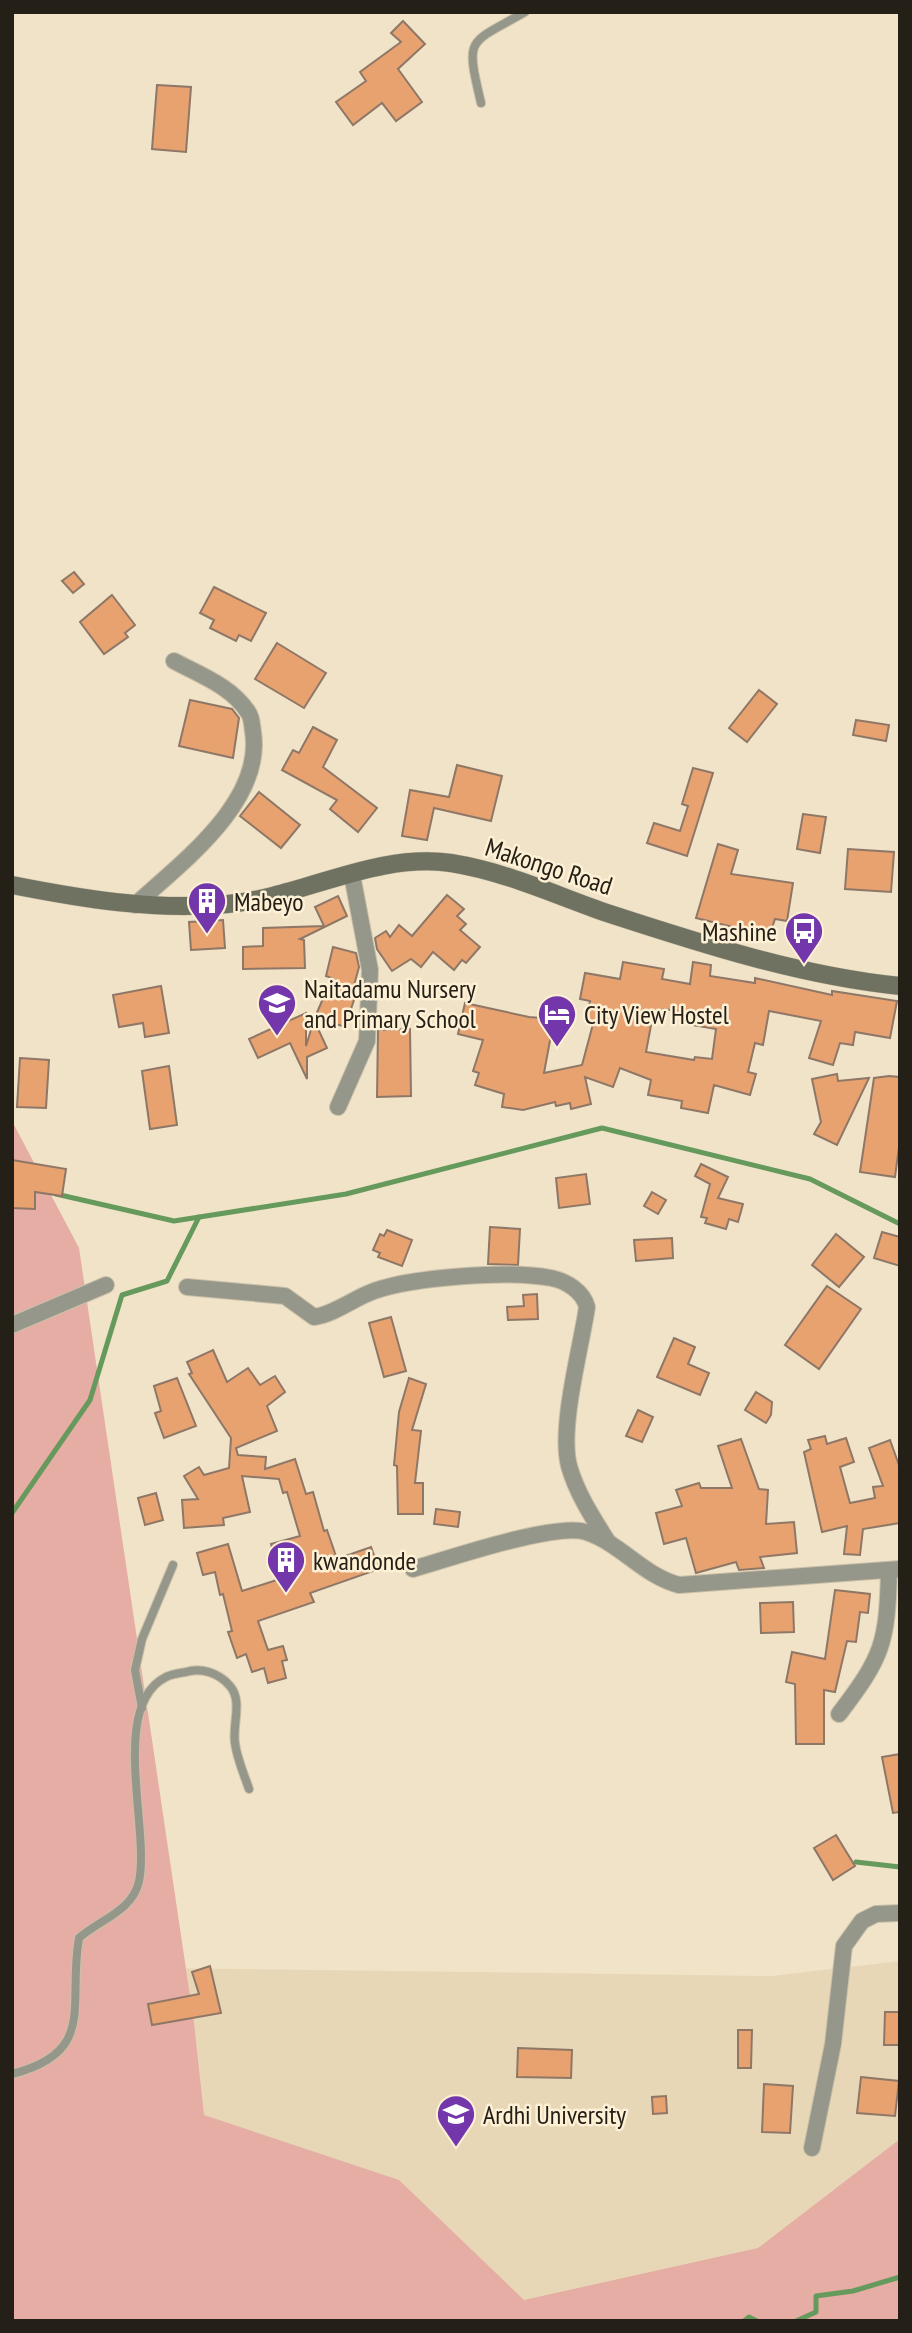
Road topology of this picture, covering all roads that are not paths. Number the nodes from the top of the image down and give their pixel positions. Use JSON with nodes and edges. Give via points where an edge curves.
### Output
{"nodes":[{"id":1,"x":525,"y":12,"type":"edge"},
{"id":2,"x":481,"y":103,"type":"dead end"},
{"id":3,"x":174,"y":661,"type":"dead end"},
{"id":4,"x":352,"y":876,"type":"junction"},
{"id":5,"x":12,"y":885,"type":"edge"},
{"id":6,"x":135,"y":905,"type":"junction"},
{"id":7,"x":900,"y":986,"type":"edge"},
{"id":8,"x":338,"y":1107,"type":"dead end"},
{"id":9,"x":106,"y":1285,"type":"dead end"},
{"id":10,"x":187,"y":1287,"type":"dead end"},
{"id":11,"x":12,"y":1325,"type":"edge"},
{"id":12,"x":608,"y":1542,"type":"junction"},
{"id":13,"x":173,"y":1565,"type":"dead end"},
{"id":14,"x":413,"y":1569,"type":"dead end"},
{"id":15,"x":894,"y":1570,"type":"edge"},
{"id":16,"x":142,"y":1709,"type":"junction"},
{"id":17,"x":839,"y":1714,"type":"dead end"},
{"id":18,"x":249,"y":1789,"type":"dead end"},
{"id":19,"x":900,"y":1913,"type":"edge"},
{"id":20,"x":12,"y":2074,"type":"edge"},
{"id":21,"x":812,"y":2148,"type":"dead end"}],
"edges":[{"from":1,"to":2,"type":"lane","via":[[472,47]]},
{"from":3,"to":6,"type":"street","via":[[223,687],[239,701],[250,714],[255,747],[245,787],[233,807],[197,848]]},
{"from":4,"to":6,"type":"street","name":"Makongo Road","via":[[229,904]]},
{"from":4,"to":7,"type":"street","name":"Makongo Road","via":[[401,864],[449,863],[530,882],[605,912],[842,980]]},
{"from":4,"to":8,"type":"street","via":[[370,970],[367,1041]]},
{"from":5,"to":6,"type":"street","name":"Makongo Road"},
{"from":9,"to":11,"type":"street"},
{"from":10,"to":12,"type":"street","via":[[285,1296],[314,1317],[376,1290],[404,1284],[526,1275],[568,1284],[585,1298],[587,1307],[568,1423],[568,1463]]},
{"from":12,"to":14,"type":"street","via":[[583,1531],[557,1532]]},
{"from":12,"to":15,"type":"street","via":[[658,1579],[679,1585]]},
{"from":13,"to":16,"type":"lane","via":[[142,1639],[135,1670]]},
{"from":15,"to":17,"type":"street","via":[[877,1661]]},
{"from":16,"to":18,"type":"lane","via":[[149,1692],[165,1678],[196,1669],[210,1672],[230,1686],[237,1705],[237,1757]]},
{"from":16,"to":20,"type":"lane","via":[[136,1723],[135,1750],[139,1883],[123,1909],[79,1938],[72,2032],[62,2051]]},
{"from":19,"to":21,"type":"street","via":[[876,1914],[862,1921],[844,1946],[833,2044]]}]}
